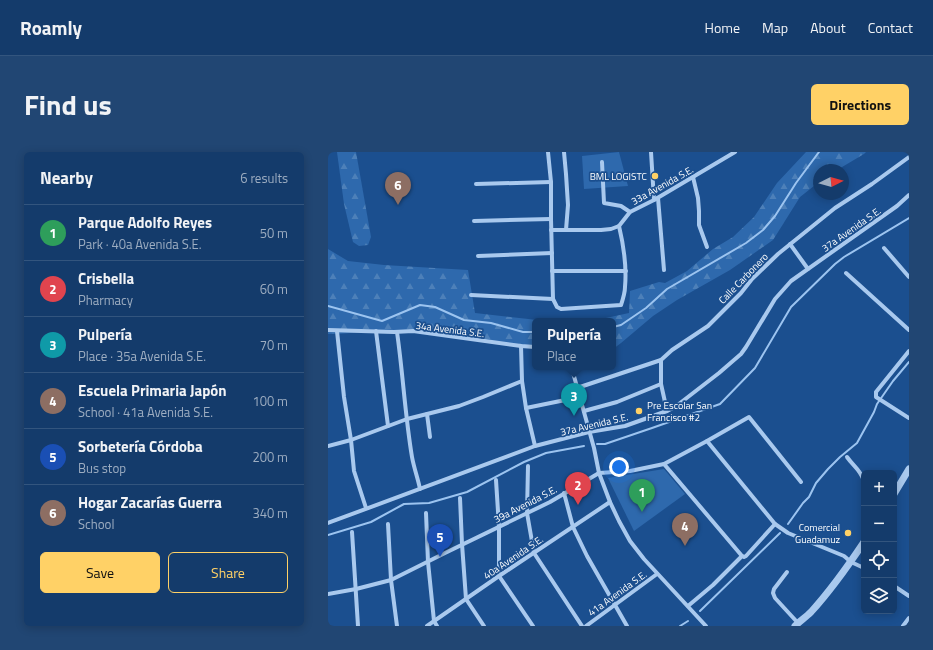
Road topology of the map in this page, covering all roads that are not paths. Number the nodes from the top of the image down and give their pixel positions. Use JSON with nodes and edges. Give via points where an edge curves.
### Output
{"nodes":[{"id":1,"x":548,"y":152,"type":"edge"},
{"id":2,"x":564,"y":152,"type":"edge"},
{"id":3,"x":651,"y":152,"type":"edge"},
{"id":4,"x":735,"y":152,"type":"edge"},
{"id":5,"x":909,"y":157,"type":"edge"},
{"id":6,"x":602,"y":162,"type":"dead end"},
{"id":7,"x":693,"y":177,"type":"junction"},
{"id":8,"x":551,"y":182,"type":"junction"},
{"id":9,"x":476,"y":184,"type":"dead end"},
{"id":10,"x":909,"y":195,"type":"edge"},
{"id":11,"x":656,"y":199,"type":"junction"},
{"id":12,"x":630,"y":212,"type":"junction"},
{"id":13,"x":551,"y":219,"type":"junction"},
{"id":14,"x":474,"y":221,"type":"dead end"},
{"id":15,"x":619,"y":226,"type":"junction"},
{"id":16,"x":551,"y":230,"type":"junction"},
{"id":17,"x":566,"y":230,"type":"junction"},
{"id":18,"x":790,"y":244,"type":"junction"},
{"id":19,"x":707,"y":247,"type":"dead end"},
{"id":20,"x":884,"y":248,"type":"dead end"},
{"id":21,"x":552,"y":253,"type":"junction"},
{"id":22,"x":478,"y":256,"type":"dead end"},
{"id":23,"x":808,"y":269,"type":"junction"},
{"id":24,"x":664,"y":270,"type":"dead end"},
{"id":25,"x":552,"y":271,"type":"junction"},
{"id":26,"x":626,"y":271,"type":"junction"},
{"id":27,"x":846,"y":273,"type":"dead end"},
{"id":28,"x":909,"y":277,"type":"edge"},
{"id":29,"x":471,"y":295,"type":"dead end"},
{"id":30,"x":553,"y":299,"type":"junction"},
{"id":31,"x":328,"y":330,"type":"edge"},
{"id":32,"x":909,"y":330,"type":"edge"},
{"id":33,"x":337,"y":331,"type":"junction"},
{"id":34,"x":376,"y":331,"type":"junction"},
{"id":35,"x":397,"y":332,"type":"junction"},
{"id":36,"x":521,"y":346,"type":"junction"},
{"id":37,"x":532,"y":347,"type":"edge"},
{"id":38,"x":909,"y":351,"type":"edge"},
{"id":39,"x":661,"y":360,"type":"junction"},
{"id":40,"x":571,"y":370,"type":"edge"},
{"id":41,"x":522,"y":381,"type":"junction"},
{"id":42,"x":661,"y":384,"type":"junction"},
{"id":43,"x":577,"y":388,"type":"junction"},
{"id":44,"x":580,"y":397,"type":"junction"},
{"id":45,"x":526,"y":408,"type":"junction"},
{"id":46,"x":667,"y":411,"type":"junction"},
{"id":47,"x":584,"y":412,"type":"junction"},
{"id":48,"x":427,"y":414,"type":"junction"},
{"id":49,"x":909,"y":418,"type":"edge"},
{"id":50,"x":407,"y":419,"type":"junction"},
{"id":51,"x":388,"y":426,"type":"junction"},
{"id":52,"x":589,"y":432,"type":"junction"},
{"id":53,"x":430,"y":437,"type":"dead end"},
{"id":54,"x":351,"y":440,"type":"junction"},
{"id":55,"x":707,"y":441,"type":"junction"},
{"id":56,"x":328,"y":446,"type":"edge"},
{"id":57,"x":535,"y":446,"type":"junction"},
{"id":58,"x":846,"y":458,"type":"dead end"},
{"id":59,"x":664,"y":464,"type":"junction"},
{"id":60,"x":528,"y":466,"type":"dead end"},
{"id":61,"x":909,"y":469,"type":"edge"},
{"id":62,"x":599,"y":473,"type":"junction"},
{"id":63,"x":861,"y":474,"type":"edge"},
{"id":64,"x":496,"y":480,"type":"dead end"},
{"id":65,"x":801,"y":482,"type":"dead end"},
{"id":66,"x":420,"y":489,"type":"junction"},
{"id":67,"x":897,"y":489,"type":"edge"},
{"id":68,"x":564,"y":493,"type":"junction"},
{"id":69,"x":460,"y":498,"type":"dead end"},
{"id":70,"x":610,"y":502,"type":"junction"},
{"id":71,"x":366,"y":508,"type":"junction"},
{"id":72,"x":426,"y":513,"type":"dead end"},
{"id":73,"x":527,"y":513,"type":"junction"},
{"id":74,"x":328,"y":523,"type":"edge"},
{"id":75,"x":388,"y":524,"type":"dead end"},
{"id":76,"x":775,"y":524,"type":"junction"},
{"id":77,"x":499,"y":527,"type":"junction"},
{"id":78,"x":573,"y":527,"type":"junction"},
{"id":79,"x":352,"y":532,"type":"dead end"},
{"id":80,"x":462,"y":544,"type":"junction"},
{"id":81,"x":861,"y":547,"type":"edge"},
{"id":82,"x":534,"y":553,"type":"junction"},
{"id":83,"x":742,"y":556,"type":"junction"},
{"id":84,"x":428,"y":562,"type":"junction"},
{"id":85,"x":851,"y":562,"type":"junction"},
{"id":86,"x":861,"y":567,"type":"edge"},
{"id":87,"x":787,"y":572,"type":"dead end"},
{"id":88,"x":657,"y":574,"type":"junction"},
{"id":89,"x":499,"y":576,"type":"junction"},
{"id":90,"x":391,"y":580,"type":"junction"},
{"id":91,"x":897,"y":588,"type":"edge"},
{"id":92,"x":356,"y":589,"type":"junction"},
{"id":93,"x":328,"y":594,"type":"edge"},
{"id":94,"x":909,"y":596,"type":"edge"},
{"id":95,"x":466,"y":599,"type":"junction"},
{"id":96,"x":615,"y":605,"type":"junction"},
{"id":97,"x":688,"y":606,"type":"junction"},
{"id":98,"x":909,"y":618,"type":"edge"},
{"id":99,"x":434,"y":621,"type":"junction"},
{"id":100,"x":796,"y":625,"type":"edge"},
{"id":101,"x":358,"y":626,"type":"edge"},
{"id":102,"x":397,"y":626,"type":"edge"},
{"id":103,"x":427,"y":626,"type":"edge"},
{"id":104,"x":437,"y":626,"type":"edge"},
{"id":105,"x":484,"y":626,"type":"edge"},
{"id":106,"x":533,"y":626,"type":"edge"},
{"id":107,"x":582,"y":626,"type":"edge"},
{"id":108,"x":586,"y":626,"type":"edge"},
{"id":109,"x":627,"y":626,"type":"edge"},
{"id":110,"x":705,"y":626,"type":"edge"},
{"id":111,"x":903,"y":626,"type":"edge"}],
"edges":[{"from":1,"to":8,"type":"street"},
{"from":2,"to":17,"type":"street","via":[[568,205]]},
{"from":3,"to":11,"type":"street"},
{"from":4,"to":7,"type":"street","name":"33a Avenida S.E."},
{"from":5,"to":18,"type":"street","name":"Calle Carbonero","via":[[835,208]]},
{"from":6,"to":12,"type":"street","via":[[604,203],[621,206]]},
{"from":7,"to":11,"type":"street","name":"33a Avenida S.E."},
{"from":7,"to":19,"type":"street","via":[[698,198],[699,225]]},
{"from":8,"to":9,"type":"street"},
{"from":8,"to":13,"type":"street"},
{"from":10,"to":23,"type":"street","name":"37a Avenida S.E."},
{"from":11,"to":12,"type":"street","name":"33a Avenida S.E."},
{"from":11,"to":24,"type":"street"},
{"from":12,"to":15,"type":"street","name":"33a Avenida S.E."},
{"from":13,"to":14,"type":"street"},
{"from":13,"to":16,"type":"street"},
{"from":15,"to":17,"type":"street","via":[[601,230]]},
{"from":15,"to":26,"type":"street","via":[[625,250]]},
{"from":16,"to":17,"type":"street"},
{"from":16,"to":21,"type":"street"},
{"from":18,"to":23,"type":"street"},
{"from":18,"to":39,"type":"street","name":"Calle Carbonero","via":[[752,279],[708,326]]},
{"from":20,"to":28,"type":"street"},
{"from":21,"to":22,"type":"street"},
{"from":21,"to":25,"type":"street"},
{"from":23,"to":46,"type":"street","name":"37a Avenida S.E.","via":[[791,281],[775,299],[741,354]]},
{"from":25,"to":26,"type":"street"},
{"from":25,"to":30,"type":"street"},
{"from":26,"to":30,"type":"street","via":[[621,305],[561,309],[556,307]]},
{"from":27,"to":32,"type":"street"},
{"from":29,"to":30,"type":"street"},
{"from":31,"to":33,"type":"street","name":"34a Avenida S.E."},
{"from":33,"to":34,"type":"street","name":"34a Avenida S.E."},
{"from":33,"to":54,"type":"street"},
{"from":34,"to":35,"type":"street","name":"34a Avenida S.E."},
{"from":34,"to":51,"type":"street"},
{"from":35,"to":36,"type":"street","name":"34a Avenida S.E.","via":[[413,331]]},
{"from":35,"to":50,"type":"street"},
{"from":36,"to":37,"type":"street","name":"34a Avenida S.E."},
{"from":36,"to":41,"type":"street"},
{"from":38,"to":49,"type":"street","via":[[876,392],[876,397]]},
{"from":39,"to":42,"type":"street"},
{"from":39,"to":43,"type":"street","name":"Calle Carbonero"},
{"from":40,"to":43,"type":"street"},
{"from":41,"to":45,"type":"street"},
{"from":41,"to":48,"type":"street","via":[[459,406]]},
{"from":42,"to":46,"type":"street"},
{"from":42,"to":47,"type":"street"},
{"from":43,"to":44,"type":"street"},
{"from":44,"to":45,"type":"street"},
{"from":44,"to":47,"type":"street"},
{"from":45,"to":57,"type":"street"},
{"from":46,"to":52,"type":"street","name":"37a Avenida S.E.","via":[[625,426]]},
{"from":47,"to":52,"type":"street"},
{"from":48,"to":50,"type":"street"},
{"from":48,"to":53,"type":"street"},
{"from":50,"to":51,"type":"street"},
{"from":50,"to":66,"type":"street","via":[[412,458]]},
{"from":51,"to":54,"type":"street"},
{"from":52,"to":57,"type":"street","name":"37a Avenida S.E."},
{"from":52,"to":62,"type":"street"},
{"from":54,"to":56,"type":"street"},
{"from":54,"to":71,"type":"street","via":[[354,471]]},
{"from":55,"to":59,"type":"street","name":"39a Avenida S.E."},
{"from":55,"to":65,"type":"street","name":"39a Avenida S.E.","via":[[749,417]]},
{"from":55,"to":76,"type":"street"},
{"from":57,"to":66,"type":"street","name":"37a Avenida S.E."},
{"from":58,"to":63,"type":"street"},
{"from":59,"to":62,"type":"street","name":"39a Avenida S.E."},
{"from":59,"to":83,"type":"street"},
{"from":60,"to":73,"type":"street"},
{"from":61,"to":67,"type":"street"},
{"from":62,"to":68,"type":"street","name":"39a Avenida S.E."},
{"from":62,"to":70,"type":"street"},
{"from":64,"to":77,"type":"street"},
{"from":66,"to":71,"type":"street","name":"37a Avenida S.E."},
{"from":68,"to":73,"type":"street","name":"39a Avenida S.E."},
{"from":68,"to":78,"type":"street"},
{"from":69,"to":80,"type":"street"},
{"from":70,"to":78,"type":"street","name":"40a Avenida S.E."},
{"from":70,"to":88,"type":"street","via":[[630,541]]},
{"from":71,"to":74,"type":"street","name":"37a Avenida S.E."},
{"from":72,"to":84,"type":"street"},
{"from":73,"to":77,"type":"street","name":"39a Avenida S.E."},
{"from":73,"to":82,"type":"street"},
{"from":75,"to":90,"type":"street"},
{"from":76,"to":83,"type":"street","via":[[746,556]]},
{"from":76,"to":85,"type":"street","via":[[788,533],[844,556]]},
{"from":77,"to":80,"type":"street","name":"39a Avenida S.E."},
{"from":77,"to":89,"type":"street"},
{"from":78,"to":82,"type":"street","name":"40a Avenida S.E."},
{"from":78,"to":96,"type":"street"},
{"from":79,"to":92,"type":"street"},
{"from":80,"to":84,"type":"street","name":"39a Avenida S.E."},
{"from":80,"to":95,"type":"street"},
{"from":81,"to":85,"type":"street"},
{"from":82,"to":89,"type":"street","name":"40a Avenida S.E."},
{"from":82,"to":107,"type":"street"},
{"from":83,"to":97,"type":"street"},
{"from":84,"to":90,"type":"street","name":"39a Avenida S.E."},
{"from":84,"to":99,"type":"street"},
{"from":85,"to":86,"type":"street"},
{"from":85,"to":100,"type":"street","via":[[811,612]]},
{"from":87,"to":100,"type":"street","via":[[773,593]]},
{"from":88,"to":96,"type":"street","name":"41a Avenida S.E."},
{"from":88,"to":97,"type":"street"},
{"from":89,"to":95,"type":"street","name":"40a Avenida S.E."},
{"from":89,"to":106,"type":"street"},
{"from":90,"to":92,"type":"street","name":"39a Avenida S.E."},
{"from":90,"to":102,"type":"street"},
{"from":91,"to":94,"type":"street"},
{"from":92,"to":93,"type":"street","name":"39a Avenida S.E."},
{"from":92,"to":101,"type":"street"},
{"from":95,"to":99,"type":"street","name":"40a Avenida S.E."},
{"from":95,"to":105,"type":"street"},
{"from":96,"to":108,"type":"street","name":"41a Avenida S.E."},
{"from":96,"to":109,"type":"street"},
{"from":97,"to":110,"type":"street"},
{"from":98,"to":111,"type":"street"},
{"from":99,"to":103,"type":"street","name":"40a Avenida S.E."},
{"from":99,"to":104,"type":"street"}]}
